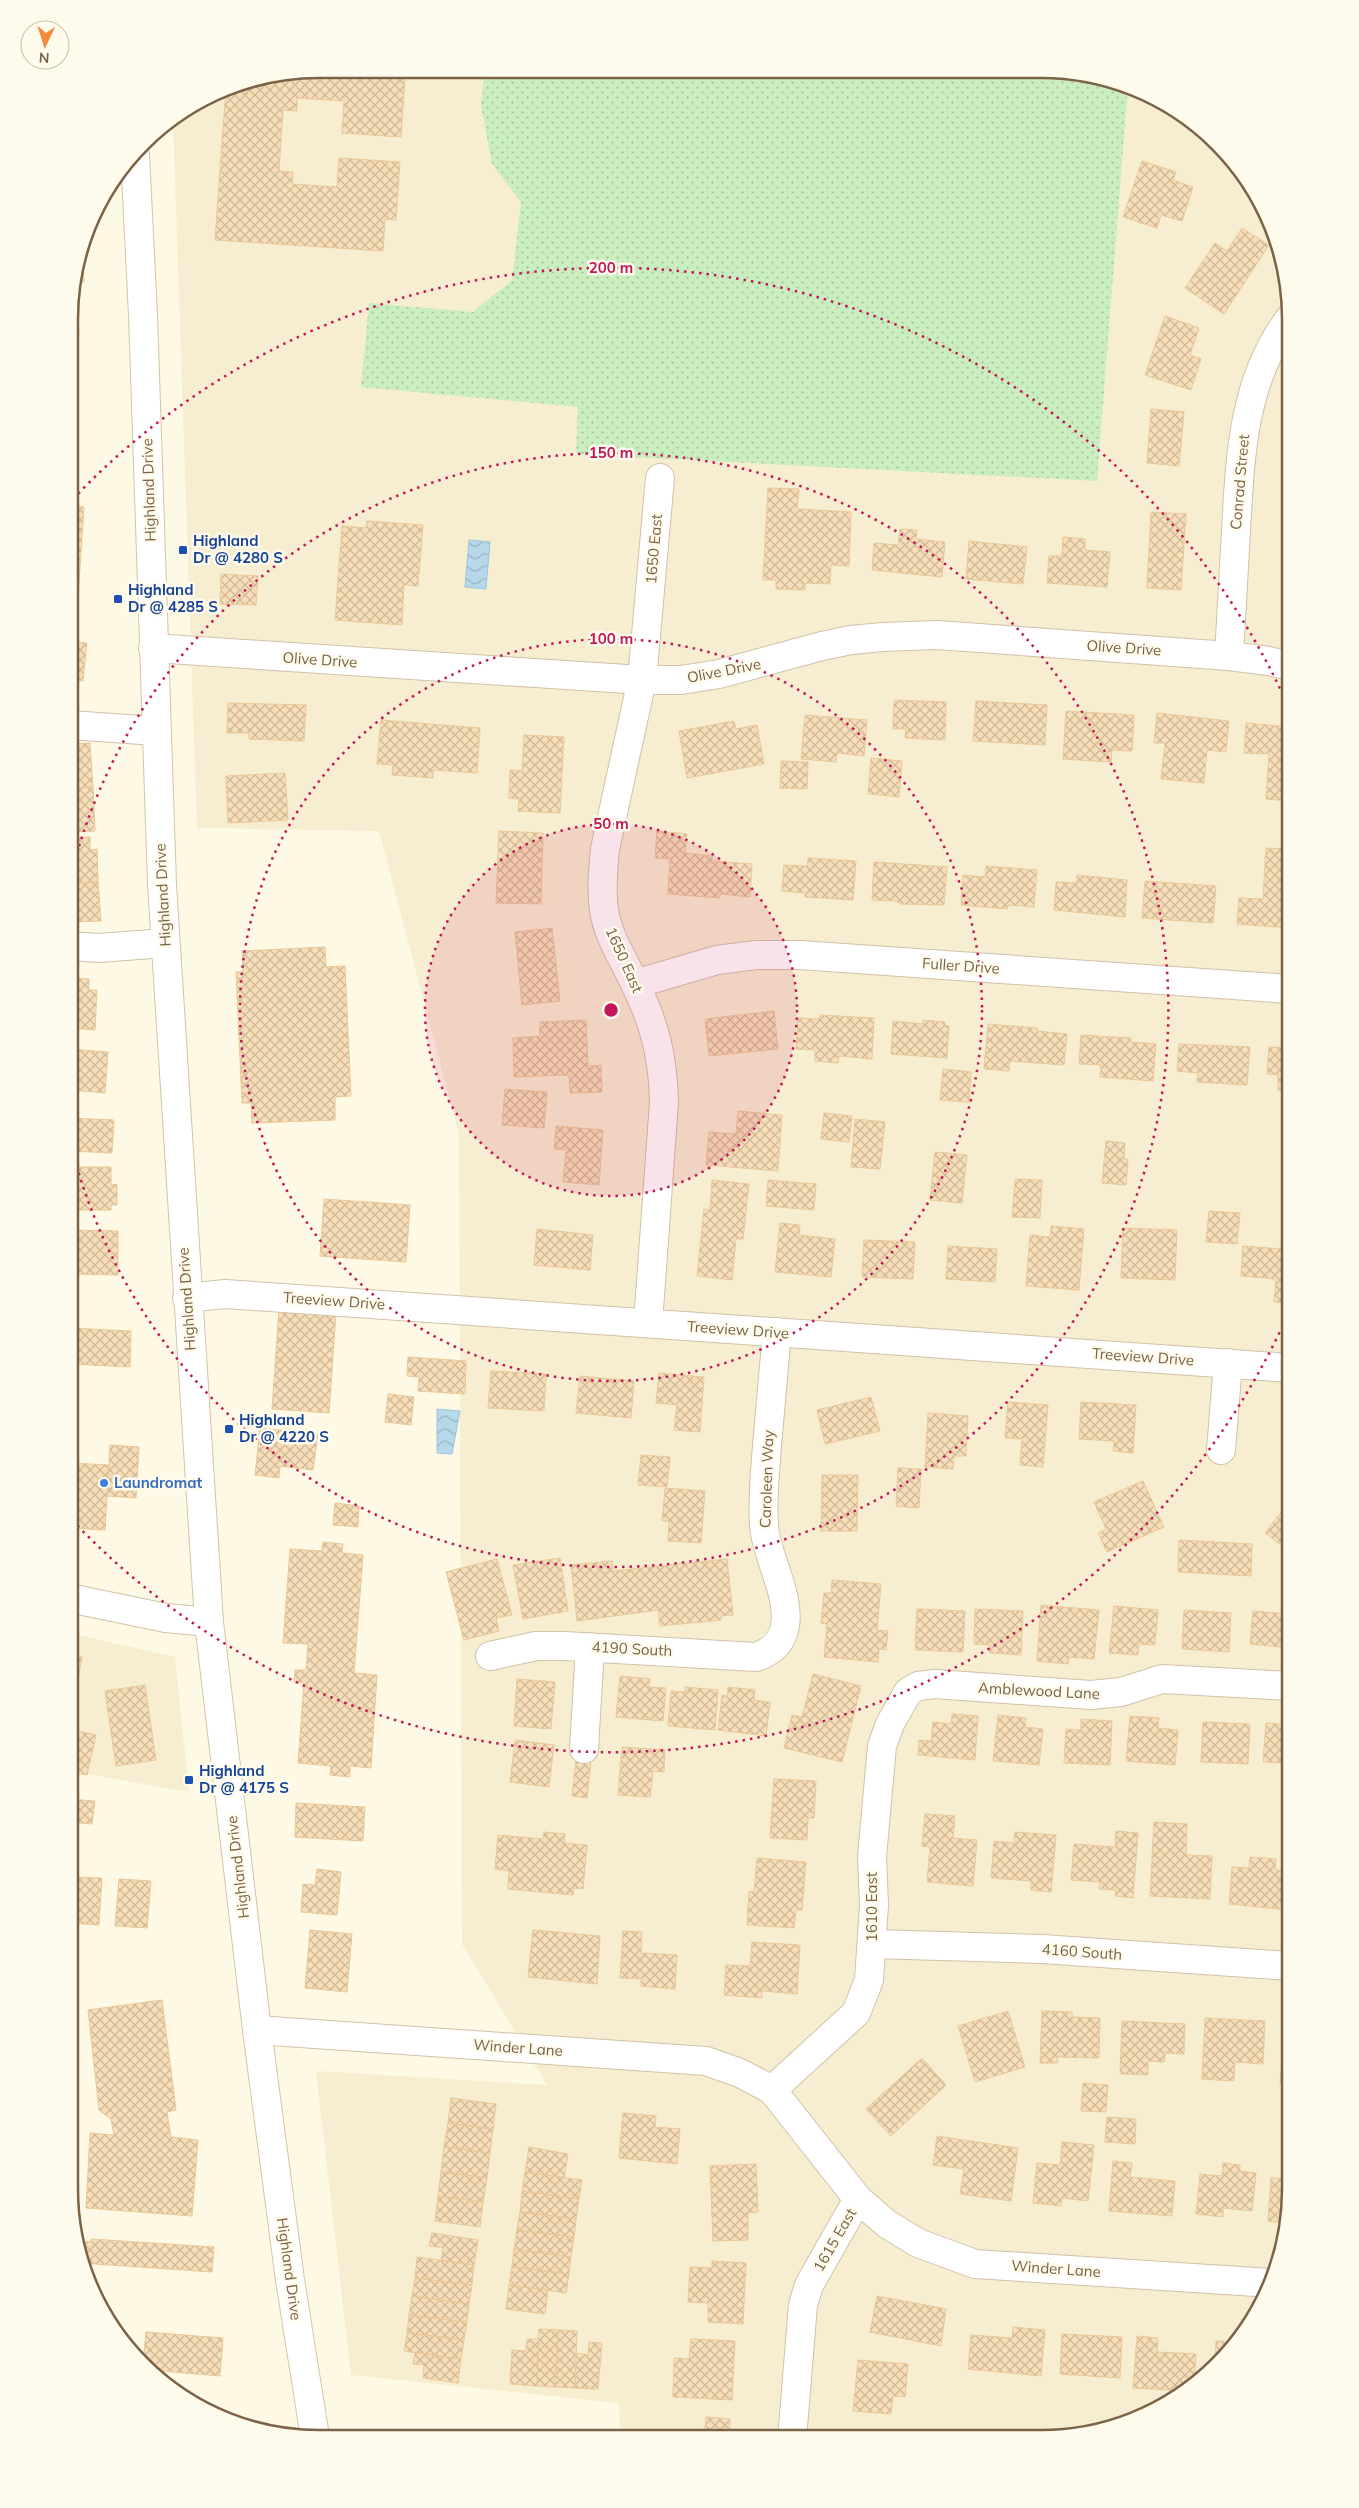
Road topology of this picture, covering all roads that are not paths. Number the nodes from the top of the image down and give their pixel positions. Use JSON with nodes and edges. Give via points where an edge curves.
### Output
{"nodes":[{"id":1,"x":135,"y":162,"type":"edge"},
{"id":2,"x":1282,"y":329,"type":"edge"},
{"id":3,"x":660,"y":478,"type":"dead end"},
{"id":4,"x":153,"y":648,"type":"junction"},
{"id":5,"x":1229,"y":656,"type":"junction"},
{"id":6,"x":1282,"y":664,"type":"edge"},
{"id":7,"x":642,"y":680,"type":"junction"},
{"id":8,"x":78,"y":726,"type":"edge"},
{"id":9,"x":156,"y":731,"type":"junction"},
{"id":10,"x":165,"y":943,"type":"junction"},
{"id":11,"x":78,"y":947,"type":"edge"},
{"id":12,"x":635,"y":984,"type":"junction"},
{"id":13,"x":1282,"y":988,"type":"edge"},
{"id":14,"x":187,"y":1298,"type":"junction"},
{"id":15,"x":648,"y":1323,"type":"junction"},
{"id":16,"x":777,"y":1332,"type":"junction"},
{"id":17,"x":1228,"y":1363,"type":"junction"},
{"id":18,"x":1282,"y":1367,"type":"edge"},
{"id":19,"x":1221,"y":1450,"type":"dead end"},
{"id":20,"x":78,"y":1600,"type":"edge"},
{"id":21,"x":209,"y":1622,"type":"junction"},
{"id":22,"x":590,"y":1647,"type":"junction"},
{"id":23,"x":772,"y":1649,"type":"joint"},
{"id":24,"x":490,"y":1656,"type":"dead end"},
{"id":25,"x":1282,"y":1686,"type":"edge"},
{"id":26,"x":908,"y":1692,"type":"joint"},
{"id":27,"x":584,"y":1748,"type":"dead end"},
{"id":28,"x":873,"y":1944,"type":"junction"},
{"id":29,"x":1282,"y":1965,"type":"edge"},
{"id":30,"x":257,"y":2030,"type":"junction"},
{"id":31,"x":772,"y":2090,"type":"junction"},
{"id":32,"x":858,"y":2200,"type":"junction"},
{"id":33,"x":1262,"y":2283,"type":"edge"},
{"id":34,"x":793,"y":2428,"type":"edge"},
{"id":35,"x":314,"y":2430,"type":"edge"}],
"edges":[{"from":1,"to":4,"type":"street","name":"Highland Drive"},
{"from":2,"to":5,"type":"street","name":"Conrad Street","via":[[1256,381],[1244,426]]},
{"from":3,"to":7,"type":"street","name":"1650 East"},
{"from":4,"to":7,"type":"street","name":"Olive Drive"},
{"from":4,"to":9,"type":"street","name":"Highland Drive"},
{"from":5,"to":6,"type":"street","name":"Olive Drive"},
{"from":5,"to":7,"type":"street","name":"Olive Drive","via":[[937,635],[892,636],[851,640],[719,674],[681,680]]},
{"from":7,"to":12,"type":"street","name":"1650 East","via":[[605,849],[602,877],[604,911],[614,944]]},
{"from":8,"to":9,"type":"street"},
{"from":9,"to":10,"type":"street","name":"Highland Drive"},
{"from":10,"to":11,"type":"street"},
{"from":10,"to":14,"type":"street","name":"Highland Drive"},
{"from":12,"to":13,"type":"street","name":"Fuller Drive","via":[[718,960],[756,955],[800,955]]},
{"from":12,"to":15,"type":"street","name":"1650 East","via":[[651,1020],[663,1067],[664,1102]]},
{"from":14,"to":15,"type":"street","name":"Treeview Drive","via":[[226,1294]]},
{"from":14,"to":21,"type":"street","name":"Highland Drive"},
{"from":15,"to":16,"type":"street","name":"Treeview Drive"},
{"from":16,"to":17,"type":"street","name":"Treeview Drive"},
{"from":16,"to":23,"type":"street","name":"Caroleen Way","via":[[764,1525],[785,1624],[782,1637]]},
{"from":17,"to":18,"type":"street","name":"Treeview Drive"},
{"from":17,"to":19,"type":"street"},
{"from":20,"to":21,"type":"street","via":[[166,1618]]},
{"from":21,"to":30,"type":"street","name":"Highland Drive"},
{"from":22,"to":23,"type":"street","name":"4190 South","via":[[744,1657],[756,1657]]},
{"from":22,"to":24,"type":"street","name":"4190 South","via":[[536,1646]]},
{"from":22,"to":27,"type":"street"},
{"from":25,"to":26,"type":"street","name":"Amblewood Lane","via":[[1162,1679],[1106,1695],[935,1684],[918,1686]]},
{"from":26,"to":28,"type":"street","name":"1610 East","via":[[882,1746],[872,1857]]},
{"from":28,"to":29,"type":"street","name":"4160 South","via":[[1042,1949]]},
{"from":28,"to":31,"type":"street","name":"1610 East","via":[[869,1980],[856,2012]]},
{"from":30,"to":31,"type":"street","name":"Winder Lane","via":[[706,2061],[740,2073]]},
{"from":30,"to":35,"type":"street","name":"Highland Drive","via":[[290,2280]]},
{"from":31,"to":32,"type":"street","name":"1615 East"},
{"from":32,"to":33,"type":"street","name":"Winder Lane","via":[[887,2224],[918,2243],[975,2264]]},
{"from":32,"to":34,"type":"street","name":"1615 East","via":[[810,2285],[803,2305]]}]}
